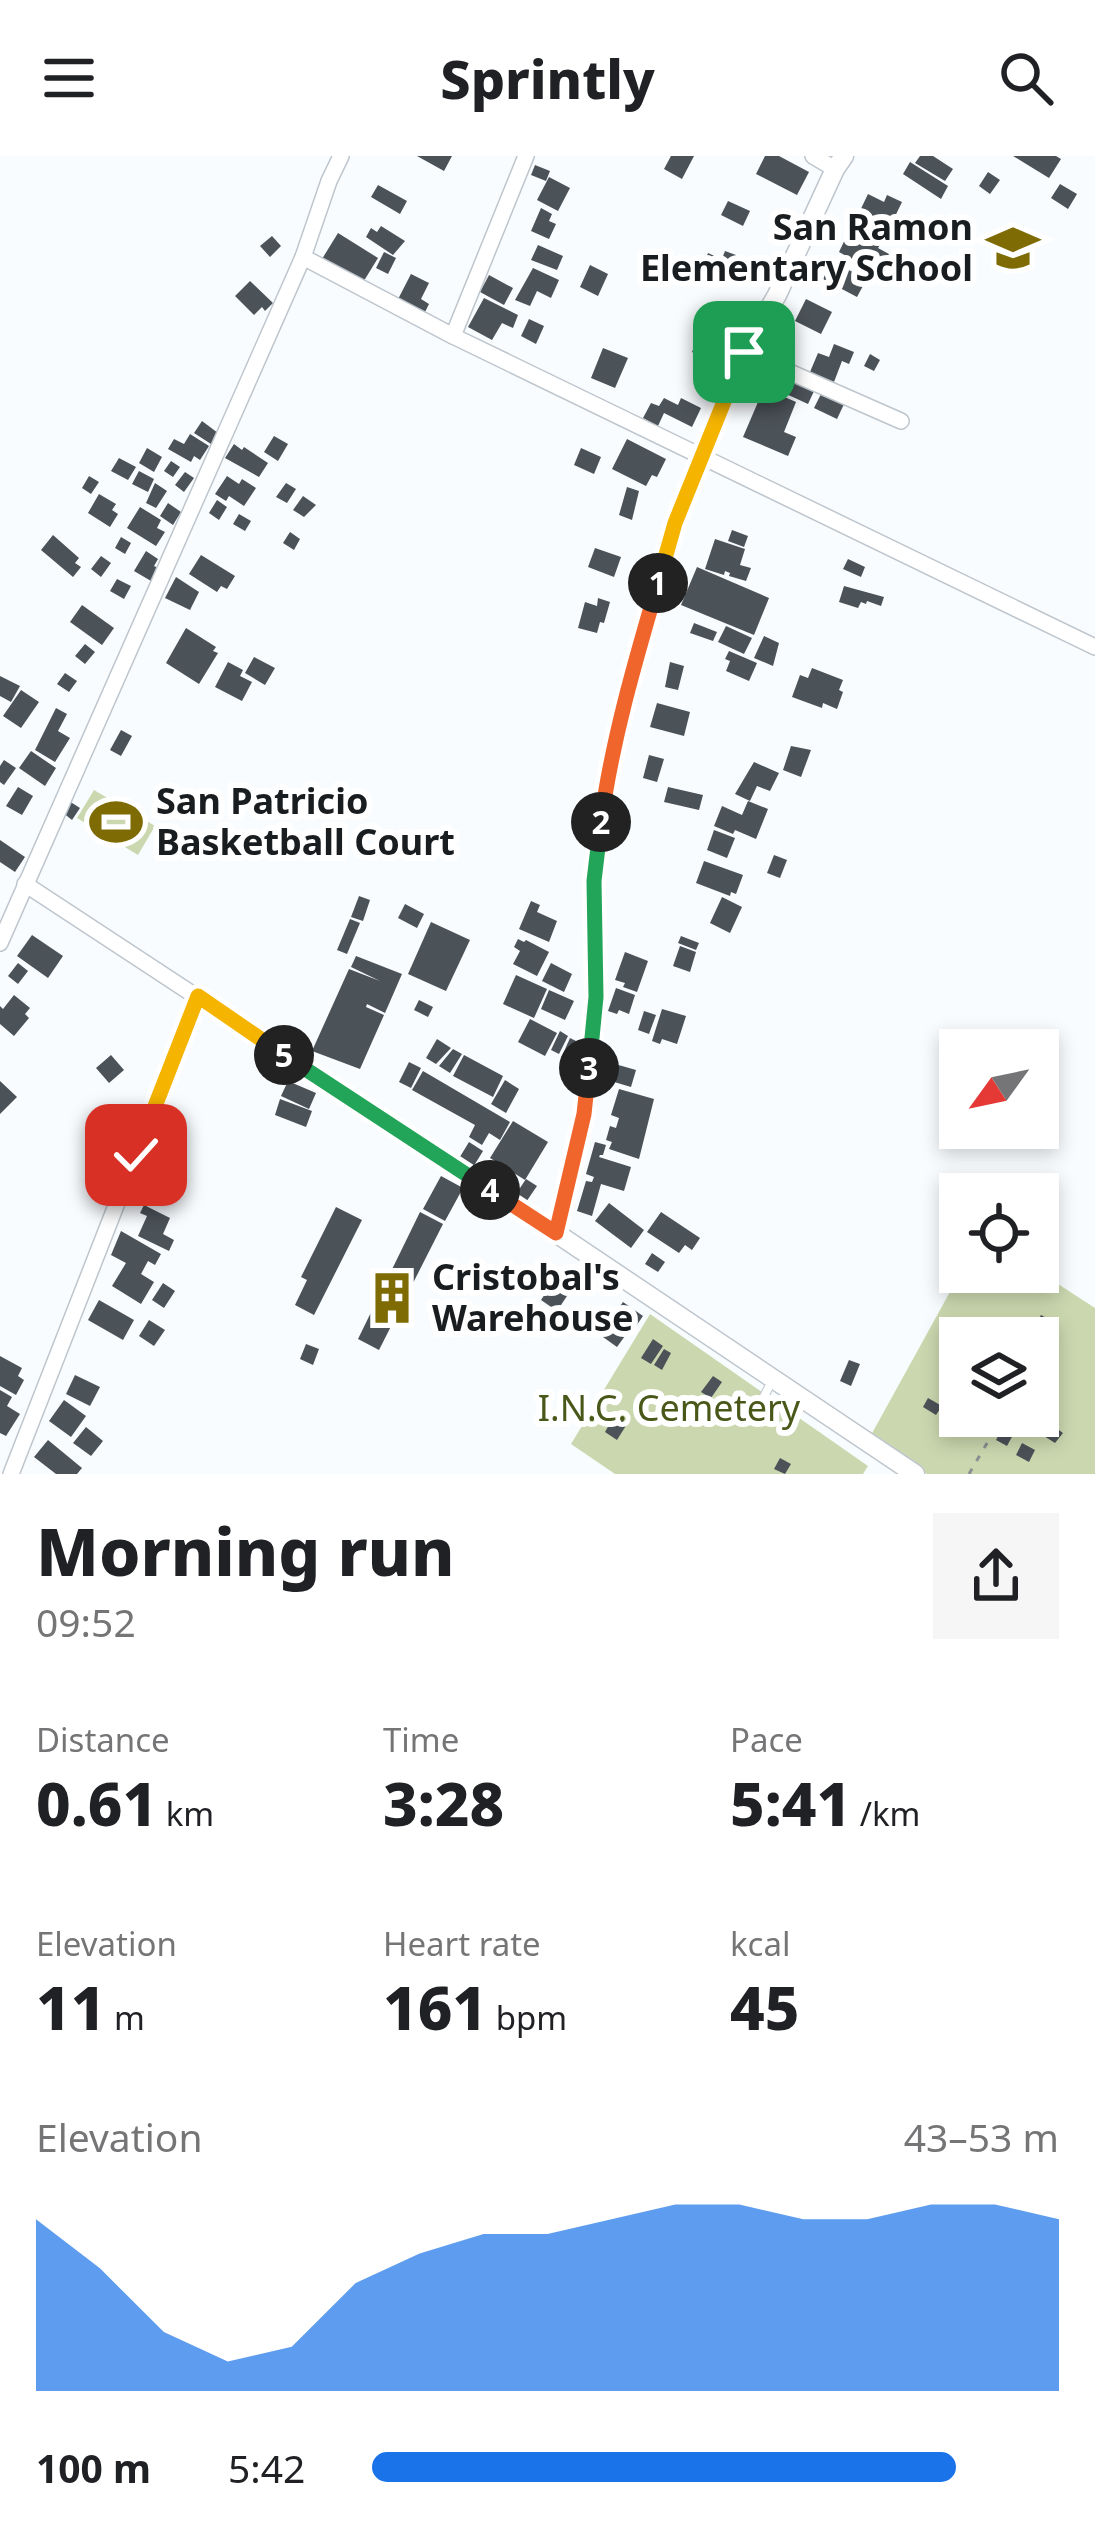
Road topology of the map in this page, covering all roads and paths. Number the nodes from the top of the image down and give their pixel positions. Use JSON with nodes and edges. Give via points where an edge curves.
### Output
{"nodes":[{"id":1,"x":341,"y":156,"type":"edge"},
{"id":2,"x":526,"y":156,"type":"edge"},
{"id":3,"x":812,"y":156,"type":"edge"},
{"id":4,"x":840,"y":162,"type":"edge"},
{"id":5,"x":303,"y":257,"type":"junction"},
{"id":6,"x":454,"y":336,"type":"junction"},
{"id":7,"x":744,"y":352,"type":"junction"},
{"id":8,"x":901,"y":421,"type":"dead end"},
{"id":9,"x":700,"y":457,"type":"junction"},
{"id":10,"x":1095,"y":647,"type":"edge"},
{"id":11,"x":25,"y":884,"type":"junction"},
{"id":12,"x":0,"y":943,"type":"edge"},
{"id":13,"x":198,"y":996,"type":"junction"},
{"id":14,"x":556,"y":1233,"type":"junction"},
{"id":15,"x":774,"y":1378,"type":"junction"},
{"id":16,"x":753,"y":1418,"type":"dead end"},
{"id":17,"x":991,"y":1437,"type":"edge"},
{"id":18,"x":11,"y":1474,"type":"edge"},
{"id":19,"x":915,"y":1474,"type":"edge"},
{"id":20,"x":969,"y":1474,"type":"edge"}],
"edges":[{"from":1,"to":5,"type":"street"},
{"from":2,"to":6,"type":"street"},
{"from":3,"to":4,"type":"street"},
{"from":4,"to":7,"type":"street"},
{"from":5,"to":6,"type":"street"},
{"from":5,"to":11,"type":"street"},
{"from":6,"to":9,"type":"street"},
{"from":7,"to":8,"type":"street"},
{"from":7,"to":9,"type":"street"},
{"from":9,"to":10,"type":"street"},
{"from":9,"to":14,"type":"street","via":[[607,779],[584,1114]]},
{"from":11,"to":12,"type":"street"},
{"from":11,"to":13,"type":"street"},
{"from":13,"to":14,"type":"street"},
{"from":13,"to":18,"type":"street"},
{"from":14,"to":15,"type":"street"},
{"from":15,"to":16,"type":"lane"},
{"from":15,"to":19,"type":"street"},
{"from":17,"to":20,"type":"path"}]}
